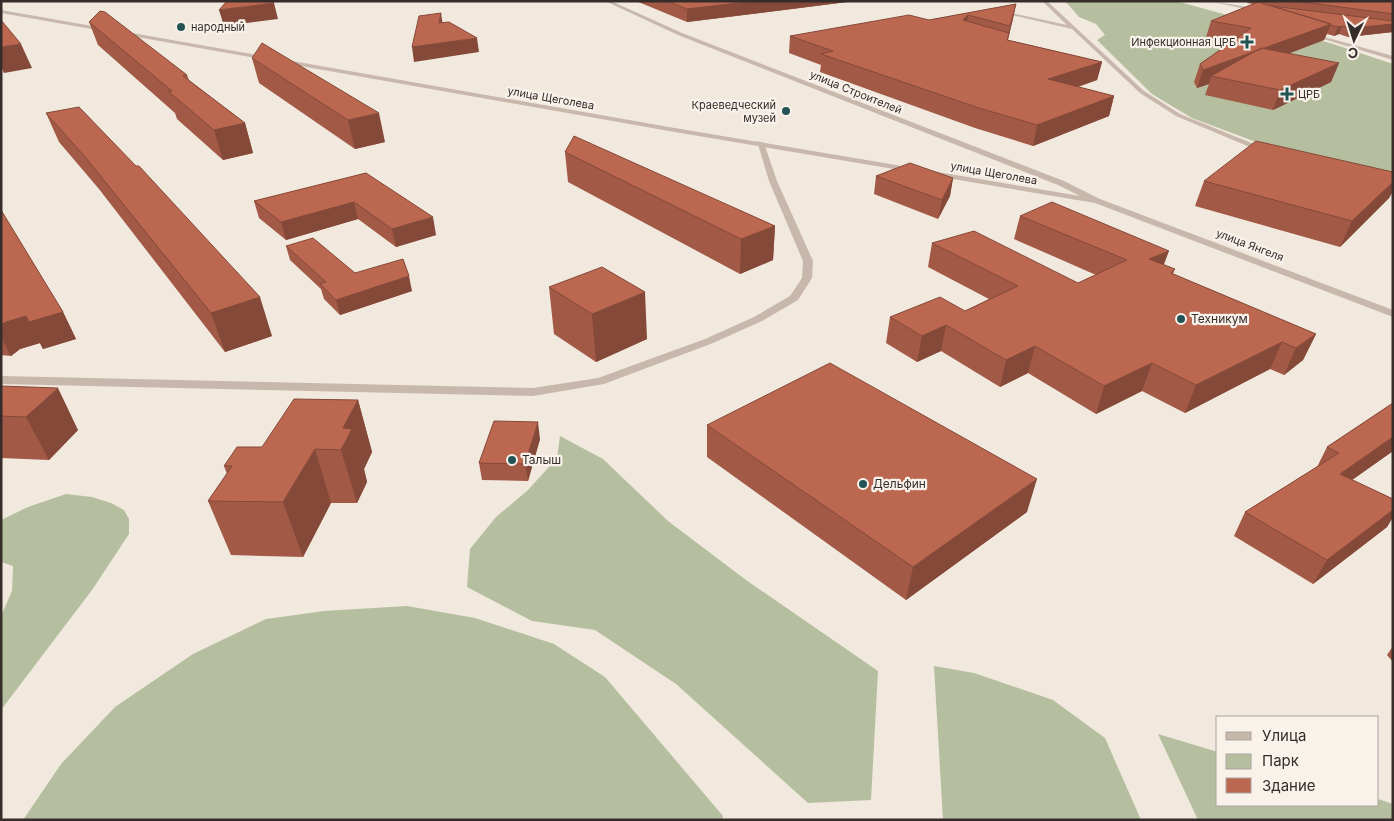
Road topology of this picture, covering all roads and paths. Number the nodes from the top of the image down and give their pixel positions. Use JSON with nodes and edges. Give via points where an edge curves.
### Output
{"nodes":[{"id":1,"x":607,"y":1,"type":"edge"},
{"id":2,"x":1044,"y":1,"type":"edge"},
{"id":3,"x":1210,"y":1,"type":"edge"},
{"id":4,"x":1246,"y":8,"type":"junction"},
{"id":5,"x":1266,"y":9,"type":"edge"},
{"id":6,"x":993,"y":10,"type":"edge"},
{"id":7,"x":1,"y":11,"type":"edge"},
{"id":8,"x":1256,"y":16,"type":"edge"},
{"id":9,"x":1074,"y":29,"type":"junction"},
{"id":10,"x":1306,"y":32,"type":"edge"},
{"id":11,"x":1391,"y":57,"type":"edge"},
{"id":12,"x":1102,"y":62,"type":"edge"},
{"id":13,"x":1111,"y":63,"type":"junction"},
{"id":14,"x":760,"y":143,"type":"junction"},
{"id":15,"x":1276,"y":154,"type":"edge"},
{"id":16,"x":1097,"y":201,"type":"junction"},
{"id":17,"x":1393,"y":314,"type":"edge"},
{"id":18,"x":1,"y":380,"type":"edge"}],
"edges":[{"from":1,"to":16,"type":"street","name":"улица Строителей","via":[[680,34],[1061,183]]},
{"from":2,"to":9,"type":"street"},
{"from":3,"to":4,"type":"street"},
{"from":4,"to":5,"type":"street"},
{"from":4,"to":8,"type":"street"},
{"from":6,"to":9,"type":"street"},
{"from":7,"to":14,"type":"street","name":"улица Щеголева"},
{"from":9,"to":13,"type":"street"},
{"from":10,"to":11,"type":"street"},
{"from":12,"to":13,"type":"street"},
{"from":13,"to":15,"type":"street","via":[[1142,92],[1178,115]]},
{"from":14,"to":16,"type":"street","name":"улица Щеголева"},
{"from":14,"to":18,"type":"street","via":[[808,261],[807,278],[794,298],[709,341],[600,381],[534,392]]},
{"from":16,"to":17,"type":"street","name":"улица Янгеля"}]}
